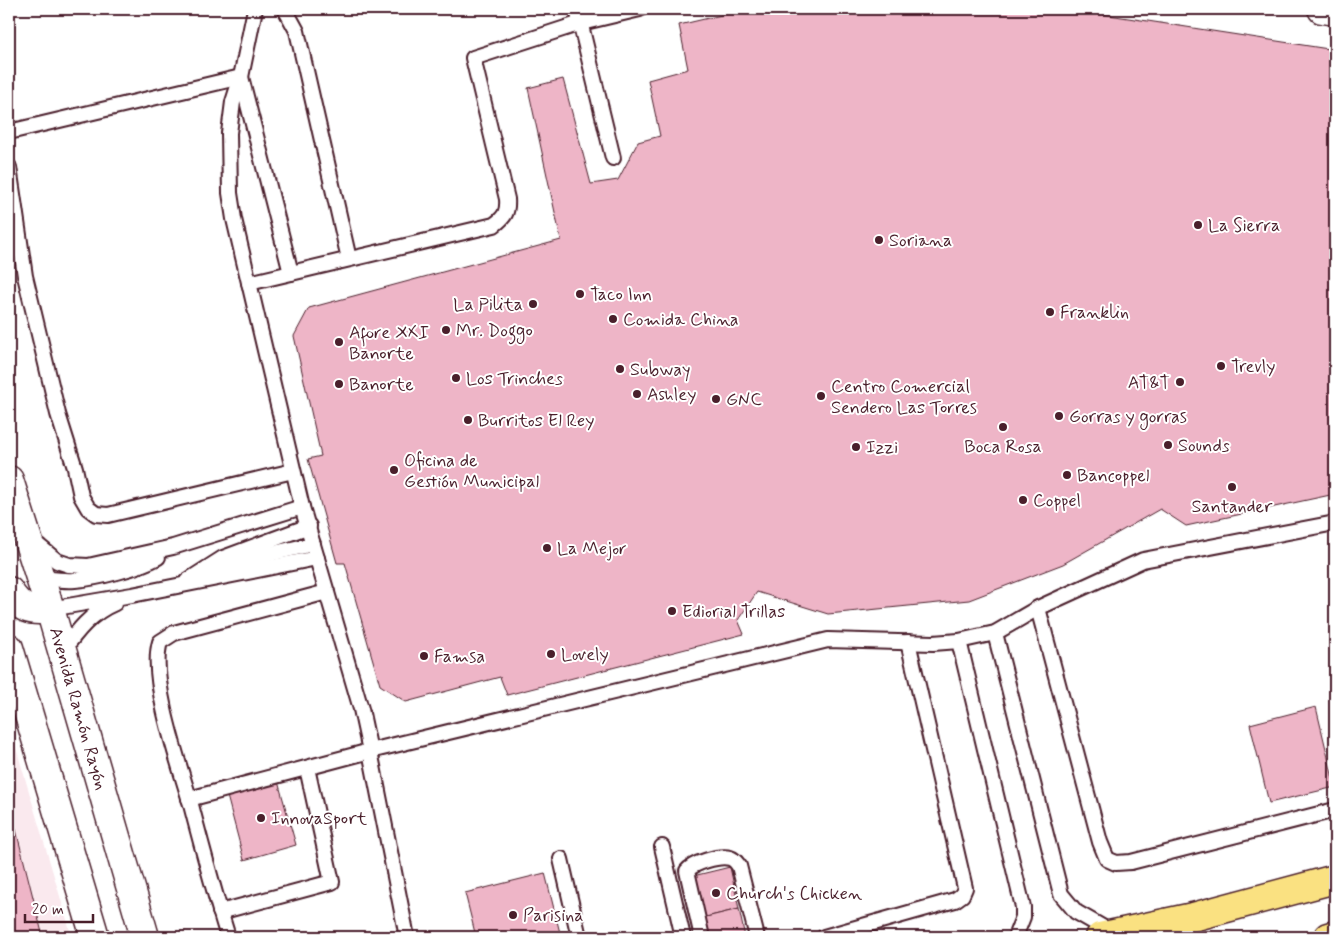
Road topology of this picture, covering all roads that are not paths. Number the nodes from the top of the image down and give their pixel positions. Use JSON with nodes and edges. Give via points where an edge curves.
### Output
{"nodes":[{"id":1,"x":255,"y":9,"type":"edge"},
{"id":2,"x":286,"y":9,"type":"edge"},
{"id":3,"x":577,"y":9,"type":"edge"},
{"id":4,"x":640,"y":9,"type":"edge"},
{"id":5,"x":1322,"y":9,"type":"edge"},
{"id":6,"x":1335,"y":11,"type":"edge"},
{"id":7,"x":581,"y":23,"type":"junction"},
{"id":8,"x":241,"y":77,"type":"junction"},
{"id":9,"x":9,"y":132,"type":"edge"},
{"id":10,"x":612,"y":158,"type":"dead end"},
{"id":11,"x":9,"y":167,"type":"edge"},
{"id":12,"x":349,"y":259,"type":"junction"},
{"id":13,"x":291,"y":273,"type":"junction"},
{"id":14,"x":249,"y":283,"type":"junction"},
{"id":15,"x":293,"y":471,"type":"junction"},
{"id":16,"x":9,"y":480,"type":"edge"},
{"id":17,"x":302,"y":507,"type":"junction"},
{"id":18,"x":1335,"y":523,"type":"edge"},
{"id":19,"x":309,"y":526,"type":"junction"},
{"id":20,"x":27,"y":537,"type":"junction"},
{"id":21,"x":313,"y":544,"type":"junction"},
{"id":22,"x":173,"y":547,"type":"junction"},
{"id":23,"x":317,"y":558,"type":"junction"},
{"id":24,"x":40,"y":578,"type":"junction"},
{"id":25,"x":182,"y":584,"type":"junction"},
{"id":26,"x":9,"y":591,"type":"edge"},
{"id":27,"x":327,"y":592,"type":"junction"},
{"id":28,"x":132,"y":595,"type":"junction"},
{"id":29,"x":1038,"y":608,"type":"junction"},
{"id":30,"x":50,"y":609,"type":"junction"},
{"id":31,"x":995,"y":633,"type":"junction"},
{"id":32,"x":959,"y":641,"type":"junction"},
{"id":33,"x":908,"y":642,"type":"junction"},
{"id":34,"x":9,"y":648,"type":"edge"},
{"id":35,"x":61,"y":652,"type":"junction"},
{"id":36,"x":370,"y":751,"type":"junction"},
{"id":37,"x":307,"y":768,"type":"junction"},
{"id":38,"x":189,"y":799,"type":"junction"},
{"id":39,"x":1335,"y":810,"type":"edge"},
{"id":40,"x":662,"y":847,"type":"dead end"},
{"id":41,"x":561,"y":859,"type":"dead end"},
{"id":42,"x":1335,"y":879,"type":"edge"},
{"id":43,"x":220,"y":912,"type":"junction"},
{"id":44,"x":1335,"y":935,"type":"edge"},
{"id":45,"x":1107,"y":936,"type":"edge"},
{"id":46,"x":95,"y":937,"type":"edge"},
{"id":47,"x":145,"y":937,"type":"edge"},
{"id":48,"x":228,"y":937,"type":"edge"},
{"id":49,"x":407,"y":937,"type":"edge"},
{"id":50,"x":579,"y":937,"type":"edge"},
{"id":51,"x":684,"y":937,"type":"edge"},
{"id":52,"x":702,"y":937,"type":"edge"},
{"id":53,"x":757,"y":937,"type":"edge"},
{"id":54,"x":824,"y":937,"type":"edge"},
{"id":55,"x":1015,"y":937,"type":"edge"},
{"id":56,"x":1328,"y":937,"type":"edge"}],
"edges":[{"from":1,"to":8,"type":"lane"},
{"from":2,"to":12,"type":"lane","via":[[297,31]]},
{"from":3,"to":7,"type":"lane"},
{"from":4,"to":7,"type":"lane"},
{"from":5,"to":6,"type":"main road"},
{"from":7,"to":10,"type":"lane"},
{"from":7,"to":12,"type":"lane","via":[[473,58],[507,199],[508,211],[502,219],[494,225]]},
{"from":8,"to":9,"type":"lane"},
{"from":8,"to":13,"type":"lane"},
{"from":8,"to":14,"type":"lane","via":[[233,102],[229,133],[230,192]]},
{"from":11,"to":15,"type":"lane","via":[[25,276],[58,414],[81,496],[88,508],[96,514],[108,515]]},
{"from":12,"to":13,"type":"lane"},
{"from":13,"to":14,"type":"lane"},
{"from":14,"to":15,"type":"lane"},
{"from":15,"to":17,"type":"lane"},
{"from":16,"to":20,"type":"main road","name":"Avenida Ramón Rayón"},
{"from":17,"to":19,"type":"lane"},
{"from":17,"to":22,"type":"lane"},
{"from":18,"to":29,"type":"lane","via":[[1143,560]]},
{"from":19,"to":21,"type":"lane"},
{"from":19,"to":25,"type":"lane","via":[[223,558]]},
{"from":20,"to":22,"type":"lane","via":[[57,561],[69,565],[88,566]]},
{"from":20,"to":24,"type":"main road","name":"Avenida Ramón Rayón"},
{"from":21,"to":23,"type":"lane"},
{"from":21,"to":25,"type":"lane","via":[[234,564]]},
{"from":22,"to":24,"type":"lane","via":[[156,559],[96,576],[74,580]]},
{"from":23,"to":25,"type":"lane"},
{"from":23,"to":27,"type":"lane"},
{"from":24,"to":30,"type":"main road","name":"Avenida Ramón Rayón"},
{"from":25,"to":28,"type":"lane"},
{"from":26,"to":30,"type":"main road","via":[[21,606],[29,610]]},
{"from":27,"to":36,"type":"lane"},
{"from":27,"to":38,"type":"lane","via":[[174,633],[160,642],[157,652],[160,688]]},
{"from":28,"to":30,"type":"lane"},
{"from":28,"to":35,"type":"lane","via":[[101,609],[82,625]]},
{"from":29,"to":31,"type":"lane"},
{"from":29,"to":39,"type":"lane","via":[[1107,859],[1116,863],[1131,862]]},
{"from":30,"to":35,"type":"main road","name":"Avenida Ramón Rayón"},
{"from":31,"to":32,"type":"lane"},
{"from":31,"to":45,"type":"lane","via":[[1061,894],[1076,912]]},
{"from":32,"to":33,"type":"lane"},
{"from":32,"to":55,"type":"lane","via":[[1023,908]]},
{"from":33,"to":36,"type":"lane","via":[[828,640]]},
{"from":33,"to":54,"type":"lane","via":[[965,888],[955,900]]},
{"from":34,"to":46,"type":"main road"},
{"from":35,"to":47,"type":"main road","name":"Avenida Ramón Rayón"},
{"from":36,"to":37,"type":"lane"},
{"from":36,"to":49,"type":"lane"},
{"from":37,"to":38,"type":"lane"},
{"from":37,"to":43,"type":"lane","via":[[332,882]]},
{"from":38,"to":43,"type":"lane"},
{"from":40,"to":51,"type":"lane"},
{"from":41,"to":50,"type":"lane"},
{"from":42,"to":45,"type":"main road"},
{"from":43,"to":48,"type":"lane"},
{"from":44,"to":56,"type":"main road"},
{"from":52,"to":53,"type":"lane","via":[[687,871],[698,862],[728,857],[739,866]]}]}
